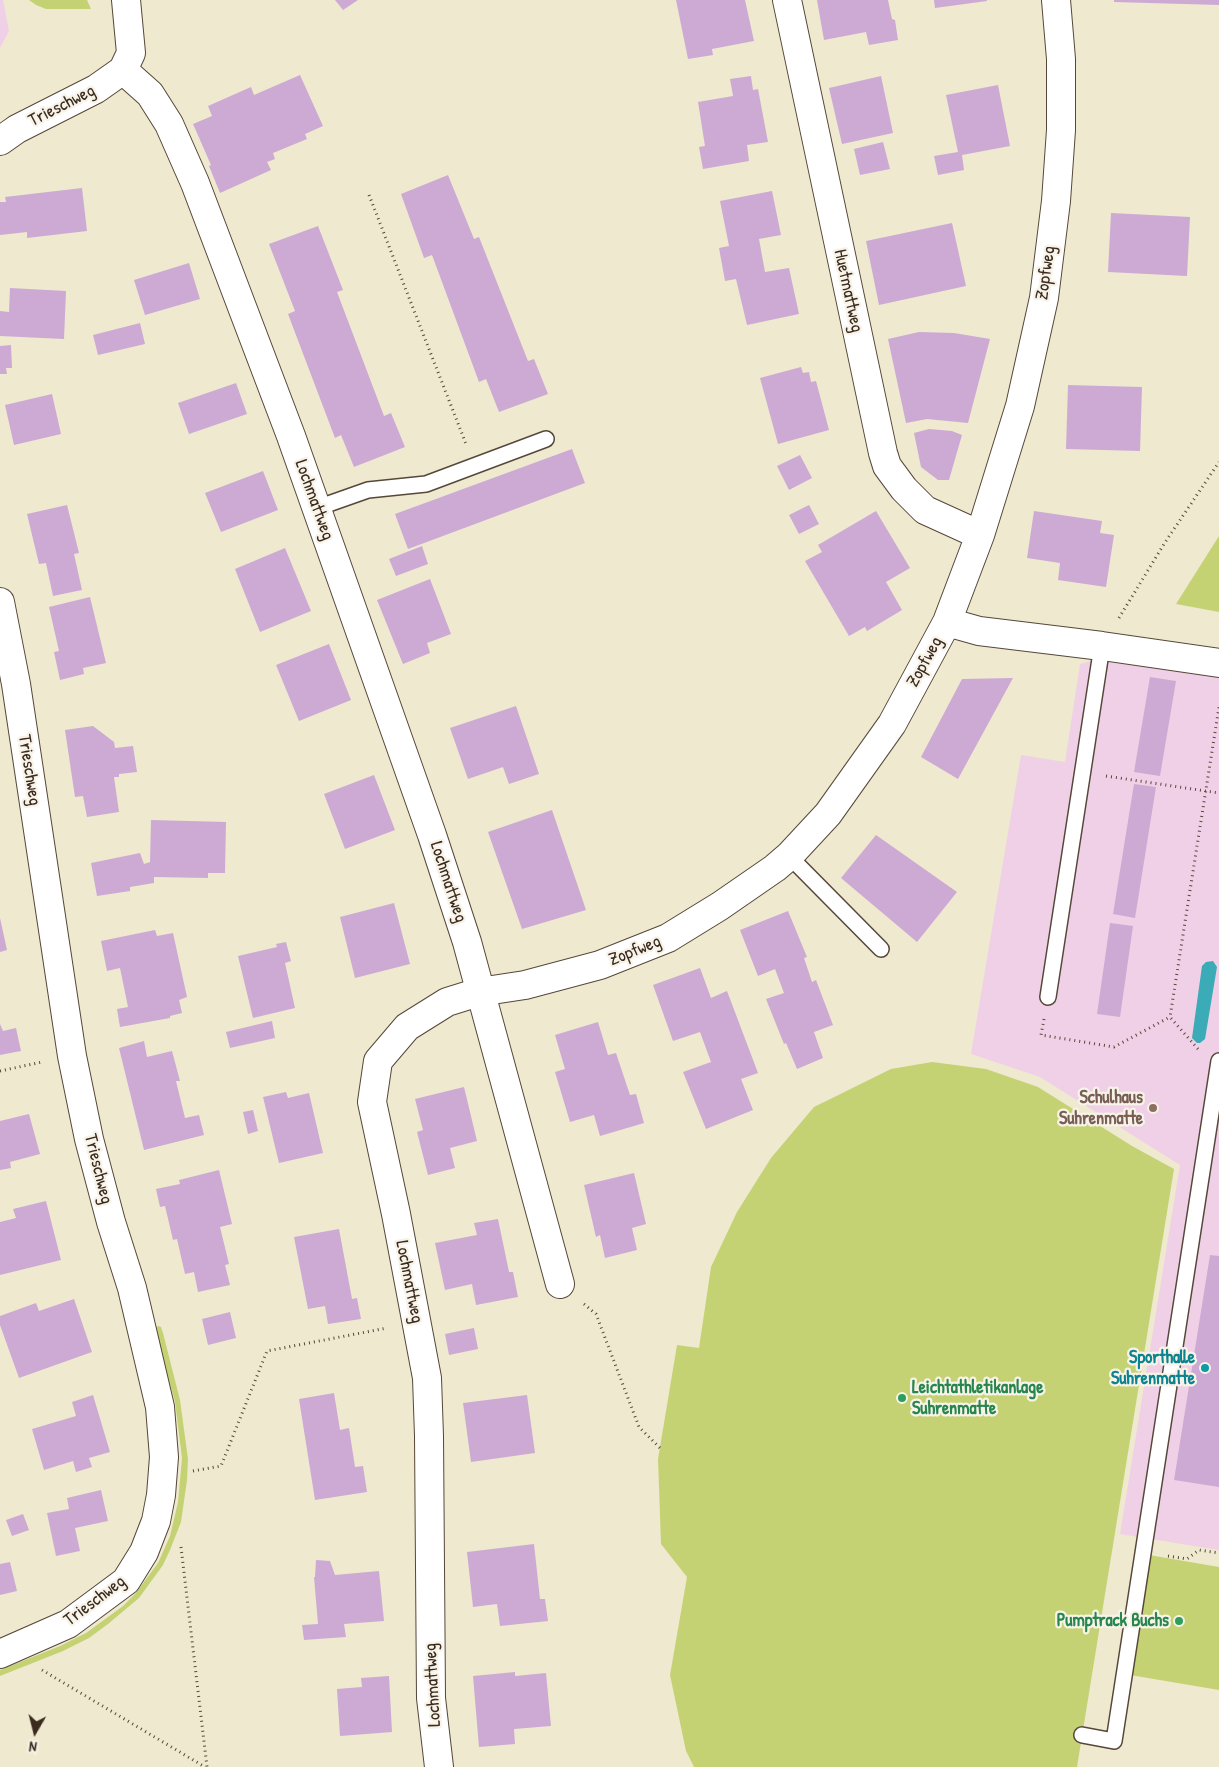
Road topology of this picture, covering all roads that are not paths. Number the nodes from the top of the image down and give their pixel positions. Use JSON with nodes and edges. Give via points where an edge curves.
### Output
{"nodes":[{"id":1,"x":126,"y":0,"type":"edge"},
{"id":2,"x":787,"y":0,"type":"edge"},
{"id":3,"x":1056,"y":0,"type":"edge"},
{"id":4,"x":122,"y":70,"type":"junction"},
{"id":5,"x":0,"y":141,"type":"edge"},
{"id":6,"x":546,"y":439,"type":"dead end"},
{"id":7,"x":317,"y":508,"type":"junction"},
{"id":8,"x":980,"y":535,"type":"junction"},
{"id":9,"x":0,"y":602,"type":"edge"},
{"id":10,"x":947,"y":622,"type":"junction"},
{"id":11,"x":1102,"y":646,"type":"junction"},
{"id":12,"x":1219,"y":663,"type":"edge"},
{"id":13,"x":788,"y":856,"type":"junction"},
{"id":14,"x":881,"y":949,"type":"dead end"},
{"id":15,"x":479,"y":992,"type":"junction"},
{"id":16,"x":1048,"y":997,"type":"road end"},
{"id":17,"x":1218,"y":1067,"type":"edge"},
{"id":18,"x":560,"y":1284,"type":"road end"},
{"id":19,"x":0,"y":1654,"type":"edge"},
{"id":20,"x":1082,"y":1736,"type":"dead end"},
{"id":21,"x":439,"y":1767,"type":"edge"}],
"edges":[{"from":1,"to":4,"type":"street","via":[[131,53]]},
{"from":2,"to":8,"type":"street","name":"Huetmattweg","via":[[887,466],[925,510]]},
{"from":3,"to":8,"type":"street","name":"Zopfweg","via":[[1062,130],[1044,298],[1020,406]]},
{"from":4,"to":5,"type":"street","name":"Trieschweg","via":[[96,90],[17,129]]},
{"from":4,"to":7,"type":"street","name":"Lochmattweg","via":[[150,94],[169,124],[202,201]]},
{"from":6,"to":7,"type":"lane","via":[[426,484],[368,490]]},
{"from":7,"to":15,"type":"street","name":"Lochmattweg","via":[[432,835],[467,942]]},
{"from":8,"to":10,"type":"street","name":"Zopfweg"},
{"from":9,"to":19,"type":"street","name":"Trieschweg","via":[[16,684],[72,1056],[89,1139],[132,1288],[160,1407],[164,1458],[162,1496],[156,1521],[144,1552],[126,1581],[68,1624]]},
{"from":10,"to":11,"type":"street","name":"Zopfweg","via":[[979,631]]},
{"from":10,"to":13,"type":"street","name":"Zopfweg","via":[[892,724],[828,814]]},
{"from":11,"to":12,"type":"street","name":"Zopfweg"},
{"from":11,"to":16,"type":"lane"},
{"from":13,"to":14,"type":"lane"},
{"from":13,"to":15,"type":"street","name":"Zopfweg","via":[[720,906],[668,938],[600,965],[525,985]]},
{"from":15,"to":18,"type":"street"},
{"from":15,"to":21,"type":"street","name":"Lochmattweg","via":[[447,1002],[407,1027],[378,1061],[372,1102],[427,1388],[431,1698]]},
{"from":17,"to":20,"type":"lane","via":[[1114,1741]]}]}
